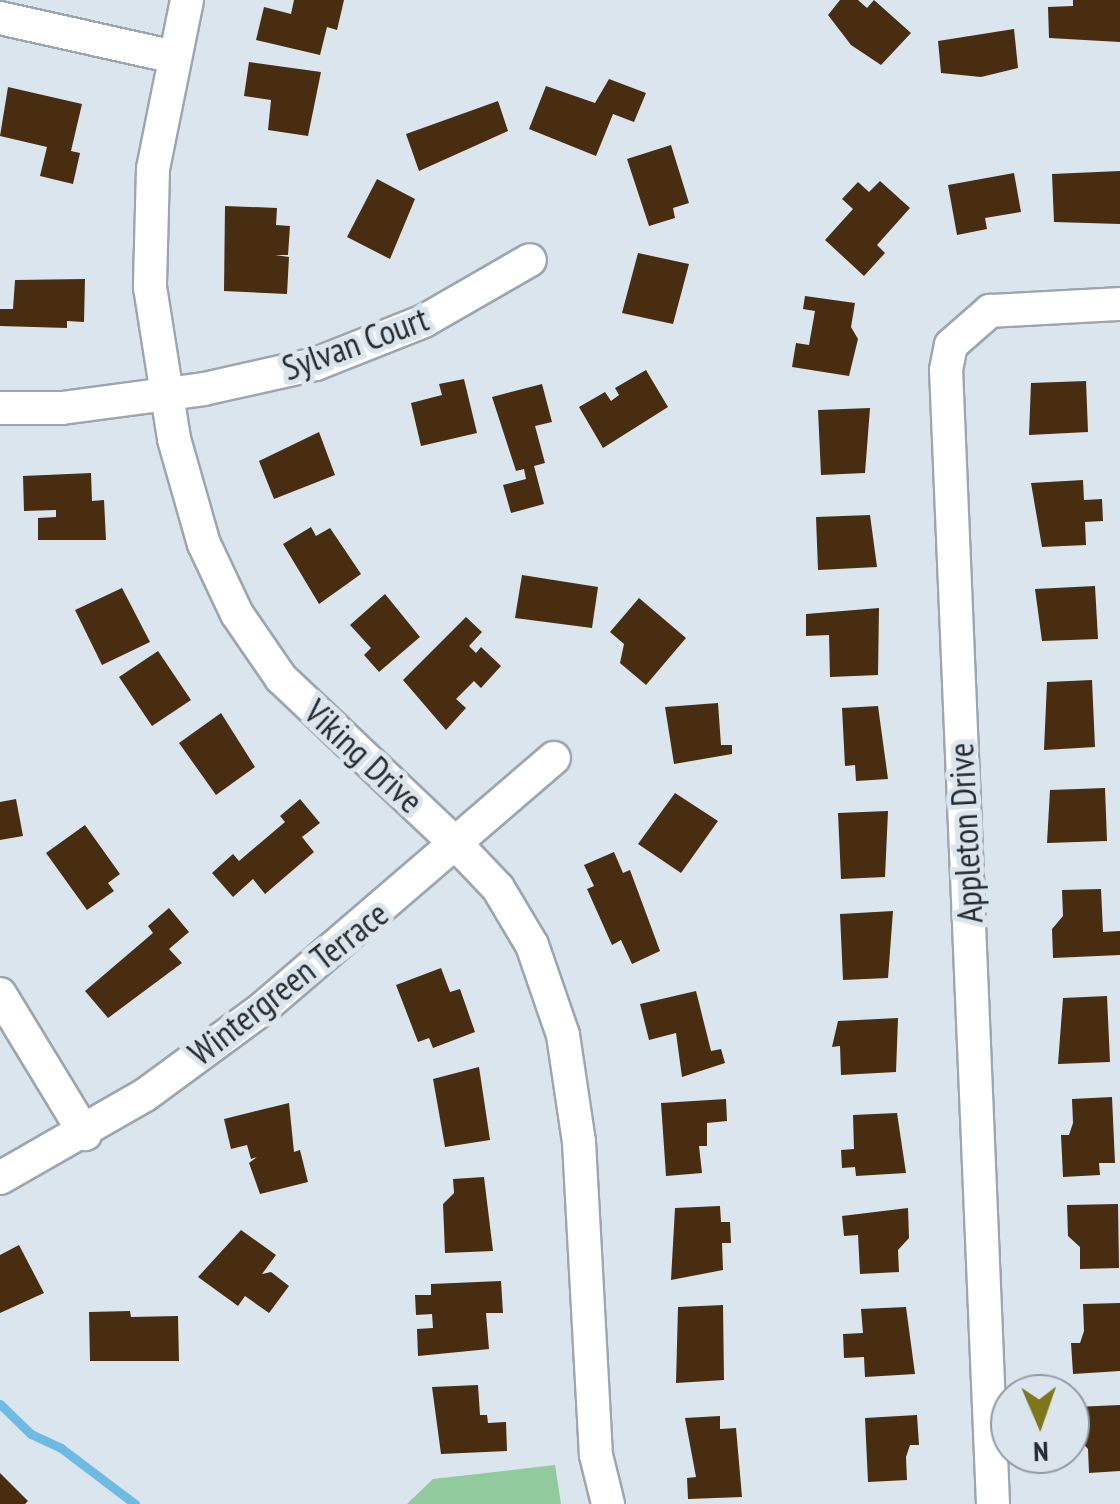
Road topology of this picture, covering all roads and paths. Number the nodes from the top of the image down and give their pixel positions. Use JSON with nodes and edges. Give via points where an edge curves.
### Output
{"nodes":[{"id":1,"x":187,"y":0,"type":"edge"},
{"id":2,"x":0,"y":18,"type":"edge"},
{"id":3,"x":174,"y":57,"type":"junction"},
{"id":4,"x":530,"y":260,"type":"dead end"},
{"id":5,"x":1120,"y":304,"type":"edge"},
{"id":6,"x":168,"y":394,"type":"junction"},
{"id":7,"x":0,"y":408,"type":"edge"},
{"id":8,"x":554,"y":758,"type":"dead end"},
{"id":9,"x":458,"y":846,"type":"junction"},
{"id":10,"x":0,"y":994,"type":"edge"},
{"id":11,"x":84,"y":1134,"type":"junction"},
{"id":12,"x":0,"y":1178,"type":"edge"},
{"id":13,"x":608,"y":1504,"type":"edge"},
{"id":14,"x":994,"y":1504,"type":"edge"}],
"edges":[{"from":1,"to":3,"type":"street","name":"Viking Drive"},
{"from":2,"to":3,"type":"street"},
{"from":3,"to":6,"type":"street","name":"Viking Drive","via":[[153,169],[150,286]]},
{"from":4,"to":6,"type":"street","name":"Sylvan Court","via":[[370,346],[260,378]]},
{"from":5,"to":14,"type":"street","name":"Appleton Drive","via":[[990,311],[951,344],[946,370]]},
{"from":6,"to":7,"type":"street","name":"Sylvan Court"},
{"from":6,"to":9,"type":"street","name":"Viking Drive","via":[[204,544],[237,614],[281,678]]},
{"from":8,"to":9,"type":"street","name":"Wintergreen Terrace"},
{"from":9,"to":11,"type":"street","name":"Wintergreen Terrace","via":[[262,1009]]},
{"from":9,"to":13,"type":"street","name":"Viking Drive","via":[[498,888],[532,944],[563,1034],[579,1142],[596,1454]]},
{"from":10,"to":11,"type":"street"},
{"from":11,"to":12,"type":"street","name":"Wintergreen Terrace"}]}
